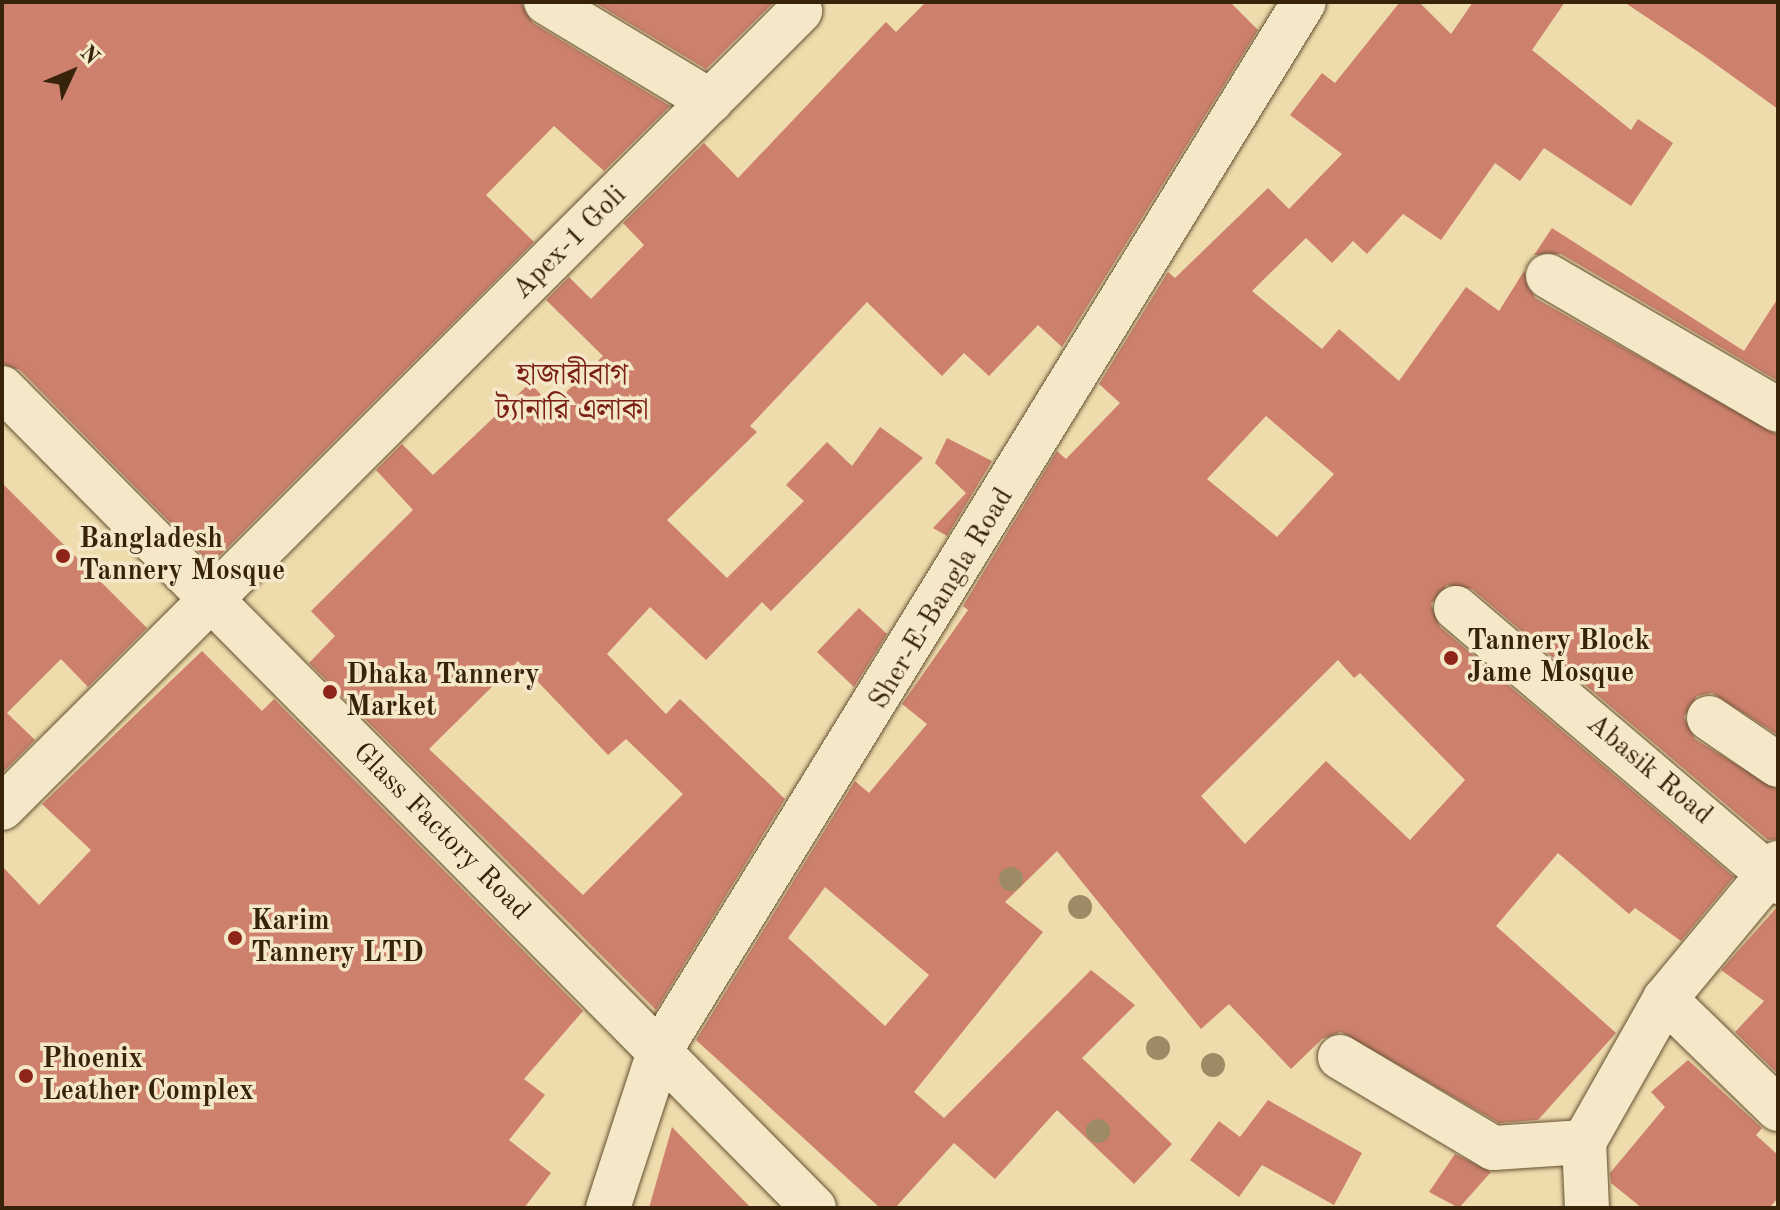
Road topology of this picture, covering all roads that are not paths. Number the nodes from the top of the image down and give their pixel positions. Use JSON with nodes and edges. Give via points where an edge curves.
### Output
{"nodes":[{"id":1,"x":546,"y":2,"type":"edge"},
{"id":2,"x":1304,"y":2,"type":"edge"},
{"id":3,"x":800,"y":11,"type":"dead end"},
{"id":4,"x":710,"y":101,"type":"junction"},
{"id":5,"x":1548,"y":276,"type":"dead end"},
{"id":6,"x":2,"y":388,"type":"edge"},
{"id":7,"x":1778,"y":410,"type":"edge"},
{"id":8,"x":212,"y":600,"type":"junction"},
{"id":9,"x":1456,"y":608,"type":"dead end"},
{"id":10,"x":1709,"y":718,"type":"dead end"},
{"id":11,"x":1778,"y":765,"type":"edge"},
{"id":12,"x":2,"y":808,"type":"edge"},
{"id":13,"x":1775,"y":872,"type":"edge"},
{"id":14,"x":1665,"y":999,"type":"junction"},
{"id":15,"x":659,"y":1052,"type":"junction"},
{"id":16,"x":1340,"y":1057,"type":"dead end"},
{"id":17,"x":1778,"y":1109,"type":"edge"},
{"id":18,"x":1584,"y":1142,"type":"junction"},
{"id":19,"x":608,"y":1208,"type":"edge"},
{"id":20,"x":814,"y":1208,"type":"edge"},
{"id":21,"x":1587,"y":1208,"type":"edge"}],
"edges":[{"from":1,"to":4,"type":"street"},
{"from":2,"to":15,"type":"street","name":"Sher-E-Bangla Road"},
{"from":3,"to":4,"type":"street","name":"Apex-1 Goli"},
{"from":4,"to":8,"type":"street","name":"Apex-1 Goli"},
{"from":5,"to":7,"type":"street"},
{"from":6,"to":8,"type":"street","name":"Glass Factory Road"},
{"from":8,"to":12,"type":"street","name":"Apex-1 Goli"},
{"from":8,"to":15,"type":"street","name":"Glass Factory Road"},
{"from":9,"to":13,"type":"street","name":"Abasik Road"},
{"from":10,"to":11,"type":"street"},
{"from":13,"to":14,"type":"street"},
{"from":14,"to":17,"type":"street"},
{"from":14,"to":18,"type":"street"},
{"from":15,"to":19,"type":"street","name":"Sher-E-Bangla Road"},
{"from":15,"to":20,"type":"street","name":"Glass Factory Road"},
{"from":16,"to":18,"type":"street","via":[[1493,1148]]},
{"from":18,"to":21,"type":"street"}]}
